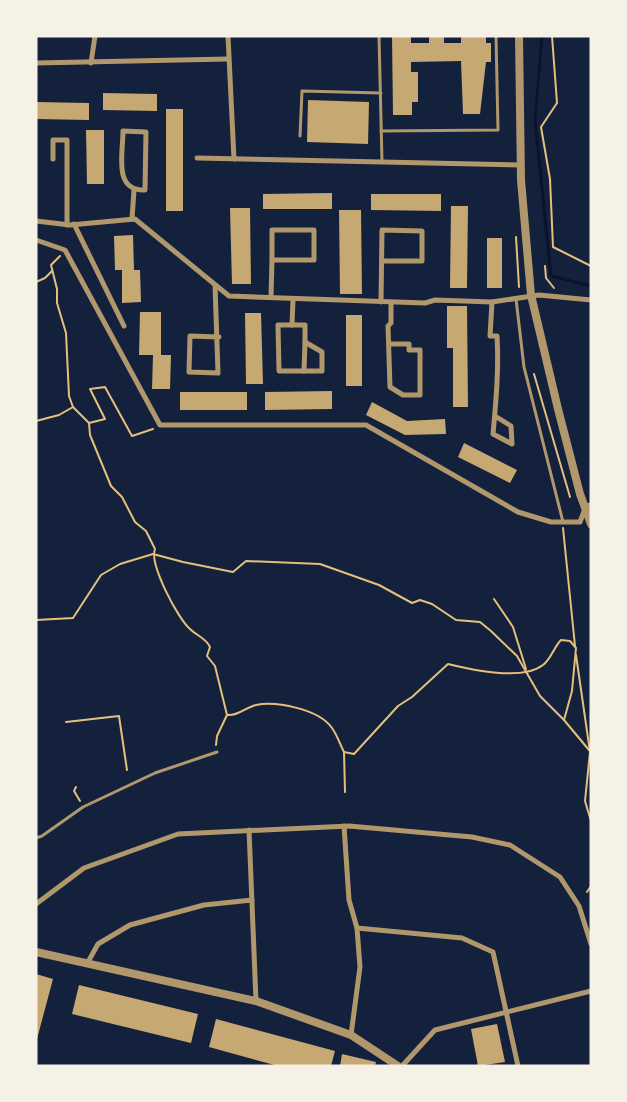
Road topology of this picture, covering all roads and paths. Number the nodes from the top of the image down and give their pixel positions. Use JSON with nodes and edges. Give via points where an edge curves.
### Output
{"nodes":[{"id":1,"x":95,"y":36,"type":"edge"},
{"id":2,"x":228,"y":36,"type":"edge"},
{"id":3,"x":379,"y":36,"type":"edge"},
{"id":4,"x":496,"y":36,"type":"edge"},
{"id":5,"x":519,"y":36,"type":"edge"},
{"id":6,"x":552,"y":36,"type":"edge"},
{"id":7,"x":228,"y":59,"type":"junction"},
{"id":8,"x":36,"y":63,"type":"edge"},
{"id":9,"x":91,"y":63,"type":"junction"},
{"id":10,"x":380,"y":93,"type":"junction"},
{"id":11,"x":381,"y":132,"type":"junction"},
{"id":12,"x":300,"y":136,"type":"dead end"},
{"id":13,"x":197,"y":158,"type":"dead end"},
{"id":14,"x":53,"y":159,"type":"dead end"},
{"id":15,"x":234,"y":159,"type":"junction"},
{"id":16,"x":382,"y":162,"type":"junction"},
{"id":17,"x":521,"y":165,"type":"junction"},
{"id":18,"x":134,"y":190,"type":"junction"},
{"id":19,"x":132,"y":219,"type":"junction"},
{"id":20,"x":36,"y":221,"type":"edge"},
{"id":21,"x":74,"y":224,"type":"junction"},
{"id":22,"x":67,"y":225,"type":"junction"},
{"id":23,"x":36,"y":240,"type":"edge"},
{"id":24,"x":65,"y":250,"type":"junction"},
{"id":25,"x":272,"y":260,"type":"junction"},
{"id":26,"x":382,"y":260,"type":"junction"},
{"id":27,"x":545,"y":266,"type":"dead end"},
{"id":28,"x":591,"y":266,"type":"edge"},
{"id":29,"x":52,"y":271,"type":"junction"},
{"id":30,"x":36,"y":282,"type":"edge"},
{"id":31,"x":215,"y":285,"type":"junction"},
{"id":32,"x":558,"y":289,"type":"dead end"},
{"id":33,"x":531,"y":295,"type":"junction"},
{"id":34,"x":271,"y":298,"type":"junction"},
{"id":35,"x":516,"y":298,"type":"junction"},
{"id":36,"x":294,"y":300,"type":"junction"},
{"id":37,"x":591,"y":300,"type":"edge"},
{"id":38,"x":381,"y":302,"type":"junction"},
{"id":39,"x":492,"y":302,"type":"junction"},
{"id":40,"x":391,"y":303,"type":"junction"},
{"id":41,"x":292,"y":325,"type":"junction"},
{"id":42,"x":124,"y":326,"type":"dead end"},
{"id":43,"x":219,"y":337,"type":"junction"},
{"id":44,"x":305,"y":342,"type":"junction"},
{"id":45,"x":389,"y":344,"type":"junction"},
{"id":46,"x":532,"y":370,"type":"dead end"},
{"id":47,"x":304,"y":371,"type":"junction"},
{"id":48,"x":73,"y":407,"type":"junction"},
{"id":49,"x":495,"y":416,"type":"junction"},
{"id":50,"x":36,"y":421,"type":"edge"},
{"id":51,"x":89,"y":423,"type":"junction"},
{"id":52,"x":154,"y":428,"type":"dead end"},
{"id":53,"x":570,"y":497,"type":"dead end"},
{"id":54,"x":588,"y":506,"type":"edge"},
{"id":55,"x":562,"y":522,"type":"junction"},
{"id":56,"x":591,"y":524,"type":"edge"},
{"id":57,"x":153,"y":554,"type":"junction"},
{"id":58,"x":494,"y":599,"type":"dead end"},
{"id":59,"x":36,"y":620,"type":"edge"},
{"id":60,"x":576,"y":648,"type":"junction"},
{"id":61,"x":527,"y":672,"type":"junction"},
{"id":62,"x":227,"y":715,"type":"junction"},
{"id":63,"x":564,"y":720,"type":"junction"},
{"id":64,"x":66,"y":722,"type":"dead end"},
{"id":65,"x":216,"y":744,"type":"dead end"},
{"id":66,"x":217,"y":752,"type":"dead end"},
{"id":67,"x":344,"y":752,"type":"junction"},
{"id":68,"x":591,"y":752,"type":"edge"},
{"id":69,"x":127,"y":770,"type":"dead end"},
{"id":70,"x":76,"y":787,"type":"dead end"},
{"id":71,"x":345,"y":792,"type":"dead end"},
{"id":72,"x":83,"y":807,"type":"junction"},
{"id":73,"x":591,"y":821,"type":"edge"},
{"id":74,"x":344,"y":826,"type":"junction"},
{"id":75,"x":249,"y":830,"type":"junction"},
{"id":76,"x":36,"y":838,"type":"edge"},
{"id":77,"x":591,"y":886,"type":"edge"},
{"id":78,"x":587,"y":892,"type":"dead end"},
{"id":79,"x":252,"y":900,"type":"junction"},
{"id":80,"x":36,"y":904,"type":"edge"},
{"id":81,"x":357,"y":928,"type":"junction"},
{"id":82,"x":591,"y":944,"type":"edge"},
{"id":83,"x":36,"y":952,"type":"edge"},
{"id":84,"x":88,"y":962,"type":"junction"},
{"id":85,"x":591,"y":991,"type":"edge"},
{"id":86,"x":256,"y":1001,"type":"junction"},
{"id":87,"x":504,"y":1012,"type":"junction"},
{"id":88,"x":351,"y":1035,"type":"junction"},
{"id":89,"x":398,"y":1066,"type":"edge"},
{"id":90,"x":402,"y":1066,"type":"edge"},
{"id":91,"x":518,"y":1066,"type":"edge"}],
"edges":[{"from":1,"to":9,"type":"street"},
{"from":2,"to":7,"type":"street"},
{"from":3,"to":10,"type":"lane"},
{"from":4,"to":11,"type":"lane","via":[[498,130]]},
{"from":5,"to":17,"type":"street"},
{"from":6,"to":28,"type":"path","via":[[557,103],[541,127],[550,179],[553,247]]},
{"from":7,"to":9,"type":"street"},
{"from":7,"to":15,"type":"street"},
{"from":8,"to":9,"type":"street"},
{"from":10,"to":11,"type":"lane"},
{"from":10,"to":12,"type":"lane","via":[[302,91]]},
{"from":11,"to":16,"type":"lane"},
{"from":13,"to":15,"type":"street"},
{"from":14,"to":22,"type":"street","via":[[53,140],[67,140]]},
{"from":15,"to":16,"type":"street"},
{"from":16,"to":17,"type":"street"},
{"from":17,"to":33,"type":"street"},
{"from":18,"to":18,"type":"street","via":[[145,190],[146,132],[123,132],[122,174],[126,186]]},
{"from":18,"to":19,"type":"street"},
{"from":19,"to":21,"type":"street"},
{"from":19,"to":31,"type":"street"},
{"from":20,"to":22,"type":"street"},
{"from":21,"to":22,"type":"street"},
{"from":21,"to":42,"type":"street"},
{"from":23,"to":24,"type":"street"},
{"from":24,"to":29,"type":"path","via":[[51,265]]},
{"from":24,"to":55,"type":"street","via":[[160,425],[366,425],[518,512]]},
{"from":25,"to":25,"type":"street","via":[[314,260],[314,230],[272,230]]},
{"from":25,"to":34,"type":"street"},
{"from":26,"to":26,"type":"street","via":[[422,260],[422,231],[382,230]]},
{"from":26,"to":38,"type":"street"},
{"from":27,"to":32,"type":"path","via":[[546,278],[552,287]]},
{"from":29,"to":30,"type":"path"},
{"from":29,"to":48,"type":"path","via":[[66,333],[66,370]]},
{"from":31,"to":34,"type":"street","via":[[229,296]]},
{"from":31,"to":43,"type":"street"},
{"from":33,"to":35,"type":"street"},
{"from":33,"to":37,"type":"street"},
{"from":33,"to":54,"type":"street","via":[[558,409]]},
{"from":34,"to":36,"type":"street"},
{"from":35,"to":39,"type":"street"},
{"from":35,"to":55,"type":"lane","via":[[524,367]]},
{"from":36,"to":38,"type":"street"},
{"from":36,"to":41,"type":"street"},
{"from":38,"to":40,"type":"street"},
{"from":39,"to":40,"type":"street","via":[[435,300]]},
{"from":39,"to":49,"type":"street","via":[[490,336],[497,336],[499,369]]},
{"from":40,"to":45,"type":"street"},
{"from":41,"to":44,"type":"street","via":[[305,325]]},
{"from":41,"to":47,"type":"street","via":[[278,325],[279,371]]},
{"from":43,"to":43,"type":"street","via":[[190,336],[189,372],[218,373]]},
{"from":44,"to":47,"type":"street"},
{"from":44,"to":47,"type":"street","via":[[322,352],[322,371]]},
{"from":45,"to":45,"type":"street","via":[[390,387],[403,395],[420,395],[420,350],[409,350],[409,344]]},
{"from":46,"to":53,"type":"path"},
{"from":48,"to":50,"type":"path","via":[[59,415]]},
{"from":48,"to":51,"type":"path"},
{"from":49,"to":49,"type":"street","via":[[494,434],[512,444],[511,426]]},
{"from":51,"to":52,"type":"path","via":[[105,419],[90,389],[105,388],[132,436]]},
{"from":51,"to":57,"type":"path","via":[[90,435],[111,486],[122,497],[135,522],[146,531],[155,549]]},
{"from":54,"to":55,"type":"street","via":[[580,522]]},
{"from":54,"to":56,"type":"street"},
{"from":55,"to":60,"type":"path"},
{"from":57,"to":59,"type":"path","via":[[120,564],[101,575],[73,618]]},
{"from":57,"to":61,"type":"path","via":[[233,572],[246,561],[320,564],[379,585],[412,603],[420,600],[432,604],[456,620],[480,622],[517,656]]},
{"from":57,"to":62,"type":"path","via":[[158,576],[189,628],[208,642],[207,656],[215,666]]},
{"from":58,"to":61,"type":"path","via":[[513,627]]},
{"from":60,"to":61,"type":"path","via":[[570,641],[562,640],[544,664]]},
{"from":60,"to":63,"type":"path","via":[[572,691]]},
{"from":60,"to":68,"type":"path"},
{"from":61,"to":63,"type":"path","via":[[540,696]]},
{"from":61,"to":67,"type":"path","via":[[480,672],[448,664],[412,698],[398,706],[354,754]]},
{"from":62,"to":65,"type":"path"},
{"from":62,"to":67,"type":"path","via":[[236,716],[257,705],[294,706],[331,726]]},
{"from":63,"to":68,"type":"path"},
{"from":64,"to":69,"type":"path","via":[[119,716]]},
{"from":66,"to":72,"type":"lane","via":[[155,773]]},
{"from":67,"to":71,"type":"path"},
{"from":68,"to":73,"type":"path","via":[[585,801]]},
{"from":70,"to":72,"type":"path","via":[[74,791]]},
{"from":72,"to":76,"type":"lane"},
{"from":74,"to":75,"type":"street"},
{"from":74,"to":81,"type":"street","via":[[349,900]]},
{"from":74,"to":82,"type":"street","via":[[472,837],[510,845],[560,877],[579,906]]},
{"from":75,"to":79,"type":"street"},
{"from":75,"to":80,"type":"street","via":[[178,834],[84,868]]},
{"from":77,"to":78,"type":"path"},
{"from":79,"to":84,"type":"street","via":[[204,905],[130,925],[98,944]]},
{"from":79,"to":86,"type":"street"},
{"from":81,"to":87,"type":"street","via":[[462,938],[492,952]]},
{"from":81,"to":88,"type":"street","via":[[360,967]]},
{"from":83,"to":84,"type":"street"},
{"from":84,"to":86,"type":"street"},
{"from":85,"to":87,"type":"street"},
{"from":86,"to":88,"type":"street"},
{"from":87,"to":90,"type":"street","via":[[435,1030]]},
{"from":87,"to":91,"type":"street"},
{"from":88,"to":89,"type":"street"}]}
